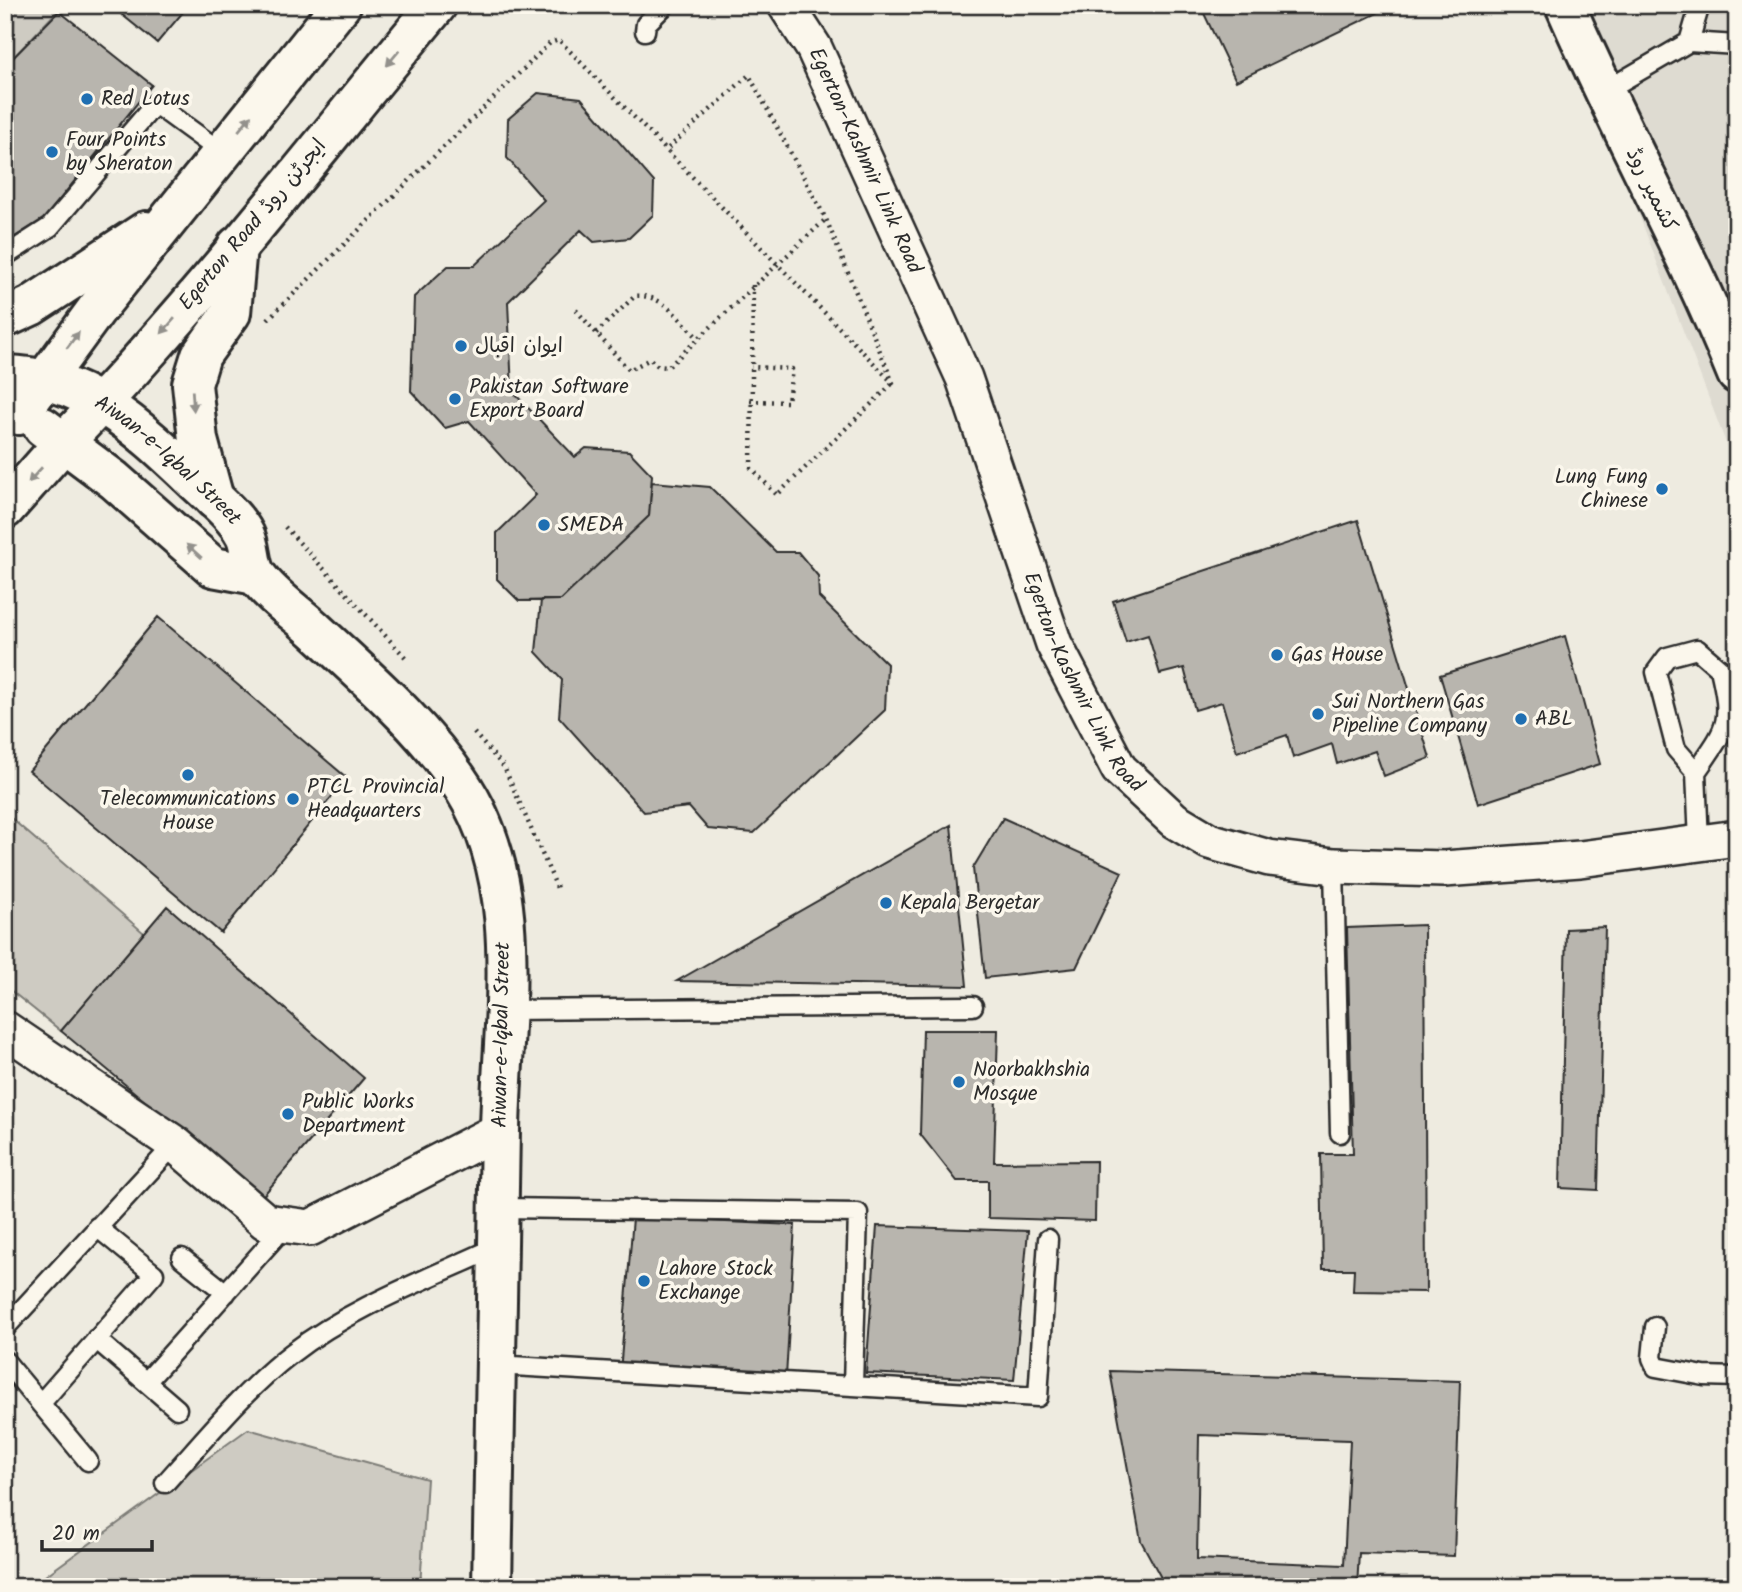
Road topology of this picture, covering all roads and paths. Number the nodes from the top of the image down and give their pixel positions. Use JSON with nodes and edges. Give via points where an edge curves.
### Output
{"nodes":[{"id":1,"x":341,"y":5,"type":"edge"},
{"id":2,"x":437,"y":5,"type":"edge"},
{"id":3,"x":665,"y":5,"type":"edge"},
{"id":4,"x":786,"y":5,"type":"edge"},
{"id":5,"x":1565,"y":5,"type":"edge"},
{"id":6,"x":1700,"y":5,"type":"edge"},
{"id":7,"x":645,"y":31,"type":"dead end"},
{"id":8,"x":1689,"y":42,"type":"junction"},
{"id":9,"x":1737,"y":45,"type":"edge"},
{"id":10,"x":1603,"y":92,"type":"junction"},
{"id":11,"x":666,"y":150,"type":"junction"},
{"id":12,"x":221,"y":152,"type":"junction"},
{"id":13,"x":176,"y":211,"type":"junction"},
{"id":14,"x":826,"y":219,"type":"junction"},
{"id":15,"x":237,"y":246,"type":"junction"},
{"id":16,"x":5,"y":256,"type":"edge"},
{"id":17,"x":775,"y":265,"type":"junction"},
{"id":18,"x":753,"y":285,"type":"junction"},
{"id":19,"x":576,"y":310,"type":"dead end"},
{"id":20,"x":5,"y":318,"type":"edge"},
{"id":21,"x":265,"y":322,"type":"dead end"},
{"id":22,"x":596,"y":333,"type":"junction"},
{"id":23,"x":698,"y":338,"type":"junction"},
{"id":24,"x":751,"y":367,"type":"junction"},
{"id":25,"x":1737,"y":374,"type":"edge"},
{"id":26,"x":5,"y":375,"type":"edge"},
{"id":27,"x":44,"y":379,"type":"junction"},
{"id":28,"x":893,"y":383,"type":"junction"},
{"id":29,"x":750,"y":401,"type":"junction"},
{"id":30,"x":102,"y":403,"type":"junction"},
{"id":31,"x":10,"y":420,"type":"edge"},
{"id":32,"x":65,"y":441,"type":"junction"},
{"id":33,"x":214,"y":499,"type":"junction"},
{"id":34,"x":5,"y":509,"type":"edge"},
{"id":35,"x":280,"y":522,"type":"dead end"},
{"id":36,"x":256,"y":575,"type":"junction"},
{"id":37,"x":411,"y":664,"type":"dead end"},
{"id":38,"x":467,"y":725,"type":"dead end"},
{"id":39,"x":1696,"y":772,"type":"junction"},
{"id":40,"x":1737,"y":838,"type":"edge"},
{"id":41,"x":1699,"y":843,"type":"junction"},
{"id":42,"x":1334,"y":866,"type":"junction"},
{"id":43,"x":557,"y":888,"type":"dead end"},
{"id":44,"x":973,"y":1006,"type":"dead end"},
{"id":45,"x":505,"y":1010,"type":"junction"},
{"id":46,"x":5,"y":1029,"type":"edge"},
{"id":47,"x":500,"y":1130,"type":"junction"},
{"id":48,"x":1340,"y":1133,"type":"dead end"},
{"id":49,"x":175,"y":1144,"type":"junction"},
{"id":50,"x":286,"y":1225,"type":"junction"},
{"id":51,"x":97,"y":1227,"type":"junction"},
{"id":52,"x":501,"y":1227,"type":"junction"},
{"id":53,"x":1048,"y":1239,"type":"dead end"},
{"id":54,"x":182,"y":1258,"type":"dead end"},
{"id":55,"x":226,"y":1293,"type":"junction"},
{"id":56,"x":1656,"y":1327,"type":"dead end"},
{"id":57,"x":5,"y":1328,"type":"edge"},
{"id":58,"x":96,"y":1339,"type":"junction"},
{"id":59,"x":5,"y":1361,"type":"edge"},
{"id":60,"x":497,"y":1365,"type":"junction"},
{"id":61,"x":1737,"y":1377,"type":"edge"},
{"id":62,"x":147,"y":1381,"type":"junction"},
{"id":63,"x":853,"y":1385,"type":"junction"},
{"id":64,"x":41,"y":1403,"type":"junction"},
{"id":65,"x":177,"y":1409,"type":"dead end"},
{"id":66,"x":88,"y":1461,"type":"dead end"},
{"id":67,"x":165,"y":1483,"type":"dead end"},
{"id":68,"x":492,"y":1587,"type":"edge"}],
"edges":[{"from":12,"to":1,"type":"main road","one_way":true},
{"from":2,"to":15,"type":"main road","name":"Egerton Road ایجرٹن روڈ","one_way":true},
{"from":3,"to":7,"type":"lane"},
{"from":4,"to":42,"type":"street","name":"Egerton-Kashmir Link Road","via":[[814,48],[964,378],[1054,645],[1119,769],[1174,820],[1209,841],[1269,858]]},
{"from":5,"to":10,"type":"main road","name":"کشمیر روڈ"},
{"from":6,"to":8,"type":"lane"},
{"from":8,"to":9,"type":"lane"},
{"from":8,"to":10,"type":"lane"},
{"from":10,"to":25,"type":"main road","name":"کشمیر روڈ"},
{"from":11,"to":14,"type":"path","via":[[749,75]]},
{"from":11,"to":17,"type":"path"},
{"from":11,"to":21,"type":"path","via":[[555,40]]},
{"from":12,"to":13,"type":"main road"},
{"from":12,"to":16,"type":"lane","via":[[155,104],[50,227]]},
{"from":13,"to":20,"type":"main road","via":[[31,306]]},
{"from":27,"to":13,"type":"main road","one_way":true},
{"from":14,"to":17,"type":"path"},
{"from":14,"to":28,"type":"path"},
{"from":15,"to":30,"type":"main road","name":"Egerton Road ایجرٹن روڈ","one_way":true},
{"from":15,"to":33,"type":"main road","one_way":true,"via":[[231,313],[201,355],[192,384],[198,440]]},
{"from":17,"to":18,"type":"path"},
{"from":17,"to":28,"type":"path"},
{"from":18,"to":23,"type":"path"},
{"from":18,"to":24,"type":"path"},
{"from":19,"to":22,"type":"path"},
{"from":22,"to":23,"type":"path","via":[[635,296],[643,296],[662,302]]},
{"from":22,"to":23,"type":"path","via":[[629,370],[650,359],[668,367]]},
{"from":24,"to":29,"type":"path"},
{"from":24,"to":29,"type":"path","via":[[792,369],[788,402]]},
{"from":26,"to":27,"type":"main road","name":"Aiwan-e-Iqbal Street"},
{"from":27,"to":30,"type":"main road","name":"Aiwan-e-Iqbal Street"},
{"from":27,"to":31,"type":"main road"},
{"from":28,"to":29,"type":"path","via":[[778,495],[751,468]]},
{"from":30,"to":32,"type":"main road","name":"Egerton Road ایجرٹن روڈ"},
{"from":30,"to":33,"type":"main road","name":"Aiwan-e-Iqbal Street","via":[[146,435]]},
{"from":31,"to":32,"type":"main road"},
{"from":32,"to":34,"type":"main road","name":"Egerton Road ایجرٹن روڈ","one_way":true},
{"from":36,"to":32,"type":"main road","one_way":true,"via":[[213,567]]},
{"from":33,"to":36,"type":"main road","name":"Aiwan-e-Iqbal Street","via":[[245,534]]},
{"from":35,"to":37,"type":"path"},
{"from":36,"to":45,"type":"main road","name":"Aiwan-e-Iqbal Street","via":[[368,678],[464,789],[497,868],[503,906]]},
{"from":38,"to":43,"type":"path","via":[[504,767]]},
{"from":39,"to":39,"type":"lane","via":[[1676,749],[1657,672],[1667,657],[1697,649],[1720,669],[1728,719]]},
{"from":39,"to":41,"type":"lane"},
{"from":40,"to":41,"type":"street","name":"Egerton-Kashmir Link Road"},
{"from":41,"to":42,"type":"street","name":"Egerton-Kashmir Link Road","via":[[1458,869]]},
{"from":42,"to":48,"type":"lane"},
{"from":44,"to":45,"type":"lane"},
{"from":45,"to":47,"type":"main road","name":"Aiwan-e-Iqbal Street"},
{"from":46,"to":49,"type":"street"},
{"from":47,"to":50,"type":"street","via":[[310,1228]]},
{"from":47,"to":52,"type":"main road","name":"Aiwan-e-Iqbal Street"},
{"from":49,"to":50,"type":"street","via":[[267,1222]]},
{"from":49,"to":51,"type":"lane"},
{"from":50,"to":55,"type":"lane"},
{"from":51,"to":57,"type":"lane"},
{"from":51,"to":58,"type":"lane","via":[[154,1274]]},
{"from":52,"to":60,"type":"main road","name":"Aiwan-e-Iqbal Street"},
{"from":52,"to":63,"type":"lane","via":[[858,1213]]},
{"from":52,"to":67,"type":"lane","via":[[290,1354]]},
{"from":53,"to":63,"type":"lane","via":[[1038,1396]]},
{"from":54,"to":55,"type":"lane"},
{"from":55,"to":62,"type":"lane"},
{"from":56,"to":61,"type":"lane","via":[[1652,1358],[1656,1367]]},
{"from":58,"to":62,"type":"lane"},
{"from":58,"to":64,"type":"lane"},
{"from":59,"to":64,"type":"lane"},
{"from":60,"to":63,"type":"lane"},
{"from":60,"to":68,"type":"main road","name":"Aiwan-e-Iqbal Street"},
{"from":62,"to":65,"type":"lane"},
{"from":64,"to":66,"type":"lane"}]}
